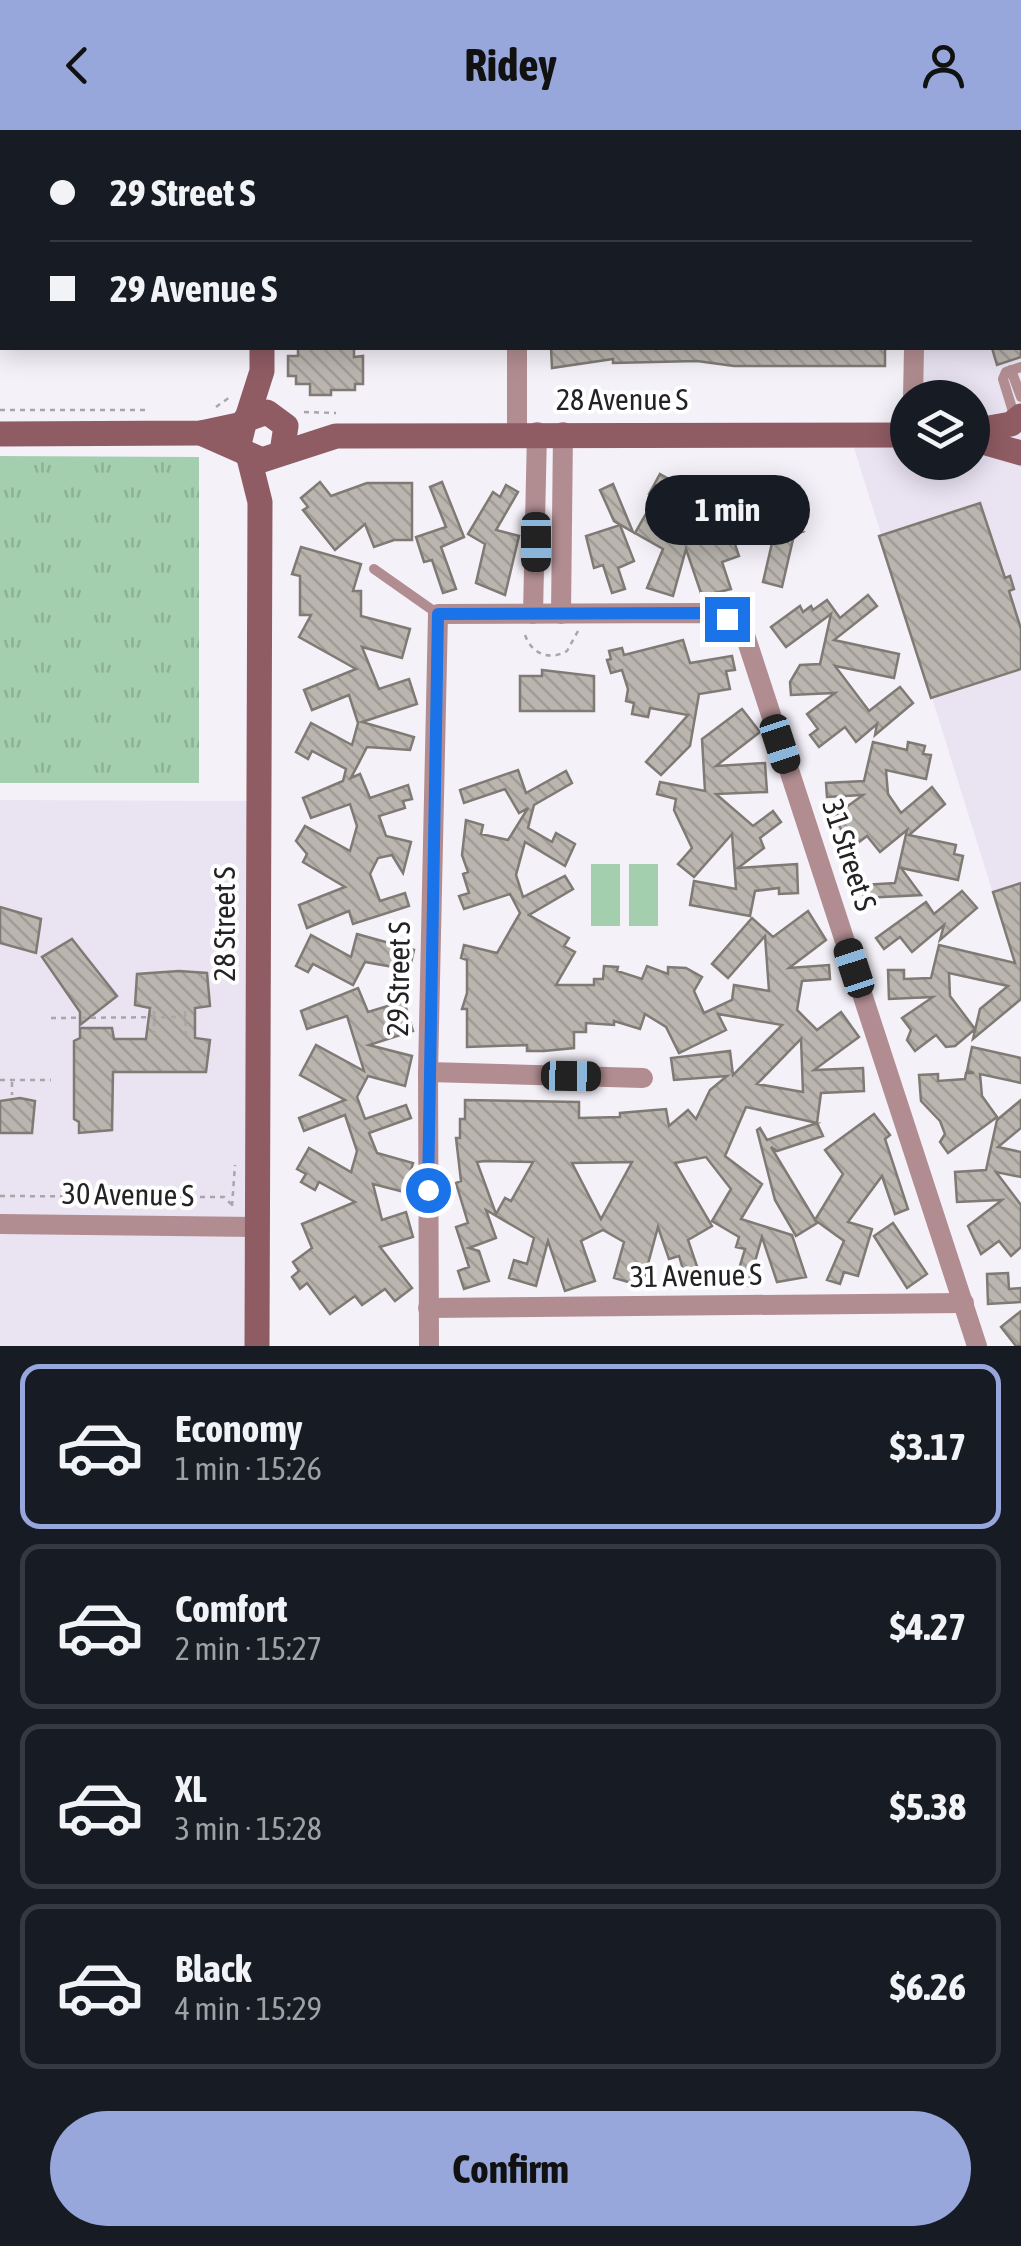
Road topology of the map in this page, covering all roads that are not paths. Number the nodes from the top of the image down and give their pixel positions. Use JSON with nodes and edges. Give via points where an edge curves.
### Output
{"nodes":[{"id":1,"x":518,"y":350,"type":"edge"},
{"id":2,"x":914,"y":350,"type":"edge"},
{"id":3,"x":262,"y":359,"type":"edge"},
{"id":4,"x":1016,"y":368,"type":"edge"},
{"id":5,"x":913,"y":380,"type":"edge"},
{"id":6,"x":284,"y":414,"type":"junction"},
{"id":7,"x":1017,"y":426,"type":"edge"},
{"id":8,"x":990,"y":430,"type":"edge"},
{"id":9,"x":539,"y":432,"type":"junction"},
{"id":10,"x":0,"y":434,"type":"edge"},
{"id":11,"x":990,"y":434,"type":"edge"},
{"id":12,"x":890,"y":435,"type":"edge"},
{"id":13,"x":336,"y":436,"type":"junction"},
{"id":14,"x":256,"y":442,"type":"junction"},
{"id":15,"x":374,"y":569,"type":"dead end"},
{"id":16,"x":438,"y":614,"type":"junction"},
{"id":17,"x":528,"y":614,"type":"junction"},
{"id":18,"x":570,"y":614,"type":"junction"},
{"id":19,"x":428,"y":1072,"type":"junction"},
{"id":20,"x":643,"y":1078,"type":"dead end"},
{"id":21,"x":0,"y":1224,"type":"edge"},
{"id":22,"x":256,"y":1227,"type":"junction"},
{"id":23,"x":964,"y":1303,"type":"junction"},
{"id":24,"x":428,"y":1308,"type":"junction"},
{"id":25,"x":257,"y":1346,"type":"edge"},
{"id":26,"x":429,"y":1346,"type":"edge"},
{"id":27,"x":976,"y":1346,"type":"edge"}],
"edges":[{"from":1,"to":9,"type":"street"},
{"from":2,"to":5,"type":"street"},
{"from":3,"to":6,"type":"street","name":"28 Street S"},
{"from":3,"to":14,"type":"street"},
{"from":4,"to":7,"type":"lane"},
{"from":4,"to":7,"type":"lane","via":[[1002,383]]},
{"from":6,"to":13,"type":"street"},
{"from":6,"to":14,"type":"street","name":"28 Street S","via":[[288,434]]},
{"from":6,"to":14,"type":"street","via":[[258,412]]},
{"from":7,"to":8,"type":"street"},
{"from":7,"to":11,"type":"street"},
{"from":9,"to":12,"type":"street","name":"28 Avenue S"},
{"from":9,"to":13,"type":"street","name":"28 Avenue S"},
{"from":9,"to":17,"type":"street"},
{"from":9,"to":18,"type":"street"},
{"from":10,"to":14,"type":"street","via":[[203,422]]},
{"from":13,"to":14,"type":"street"},
{"from":14,"to":22,"type":"street","name":"28 Street S"},
{"from":15,"to":16,"type":"lane"},
{"from":16,"to":17,"type":"street"},
{"from":16,"to":19,"type":"street","name":"29 Street S"},
{"from":17,"to":18,"type":"street"},
{"from":18,"to":23,"type":"street","name":"31 Street S","via":[[703,613],[744,632]]},
{"from":19,"to":20,"type":"street"},
{"from":19,"to":24,"type":"street","name":"29 Street S"},
{"from":21,"to":22,"type":"street","name":"30 Avenue S"},
{"from":22,"to":25,"type":"street","name":"28 Street S"},
{"from":23,"to":24,"type":"street","name":"31 Avenue S"},
{"from":23,"to":27,"type":"street","name":"31 Street S"},
{"from":24,"to":26,"type":"street","name":"29 Street S"}]}
